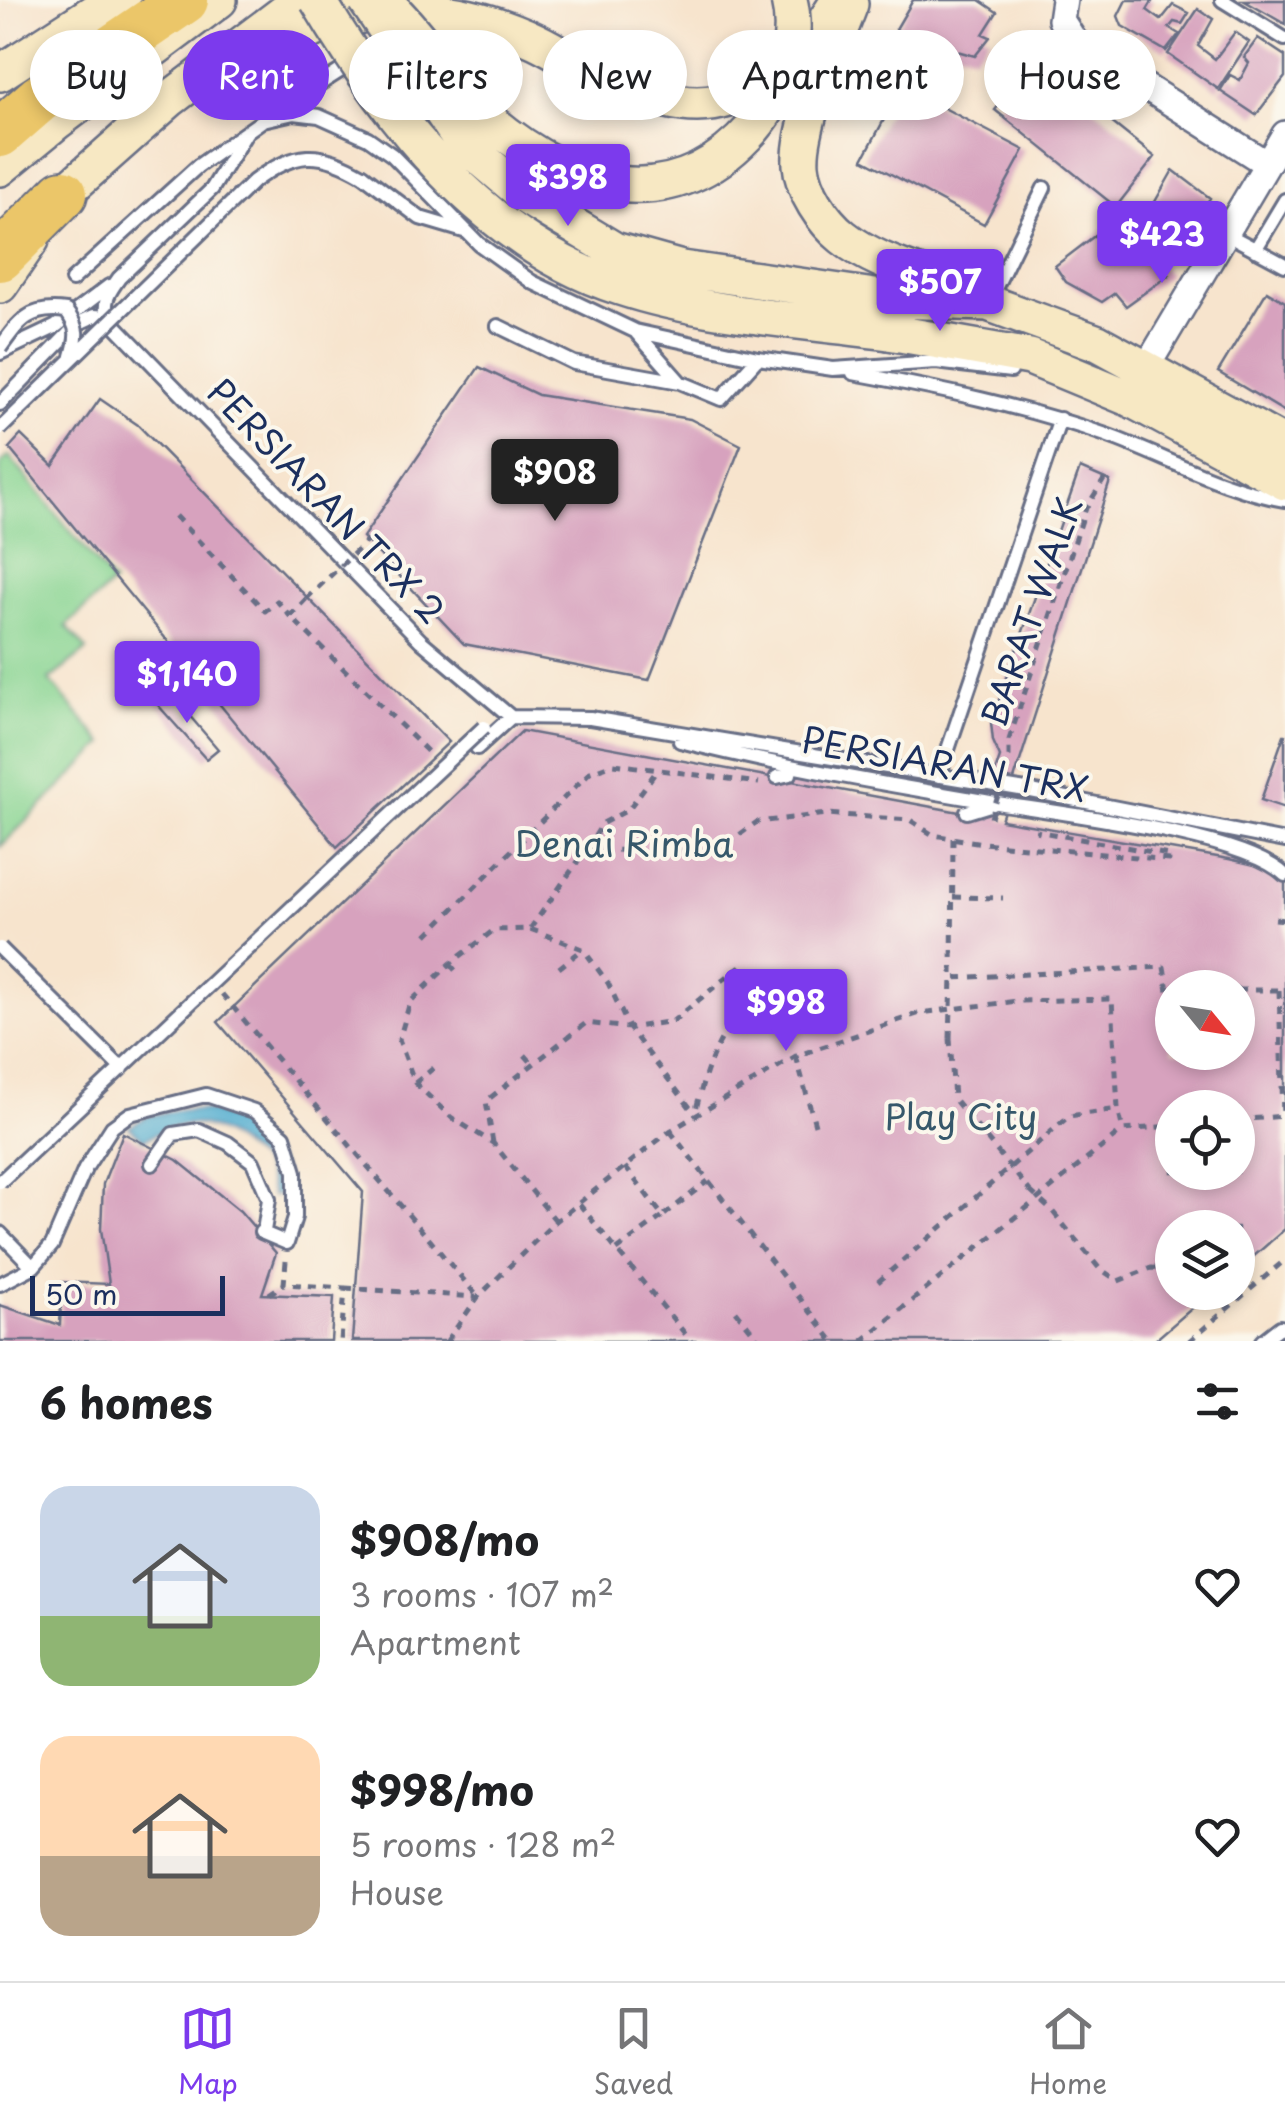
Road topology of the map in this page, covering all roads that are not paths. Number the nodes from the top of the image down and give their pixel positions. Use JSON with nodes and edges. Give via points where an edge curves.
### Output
{"nodes":[{"id":1,"x":122,"y":0,"type":"edge"},
{"id":2,"x":184,"y":0,"type":"edge"},
{"id":3,"x":219,"y":0,"type":"edge"},
{"id":4,"x":301,"y":0,"type":"edge"},
{"id":5,"x":318,"y":0,"type":"edge"},
{"id":6,"x":351,"y":0,"type":"edge"},
{"id":7,"x":366,"y":0,"type":"edge"},
{"id":8,"x":383,"y":0,"type":"edge"},
{"id":9,"x":790,"y":0,"type":"edge"},
{"id":10,"x":839,"y":0,"type":"edge"},
{"id":11,"x":852,"y":0,"type":"edge"},
{"id":12,"x":1064,"y":0,"type":"edge"},
{"id":13,"x":1222,"y":0,"type":"edge"},
{"id":14,"x":484,"y":21,"type":"junction"},
{"id":15,"x":445,"y":28,"type":"dead end"},
{"id":16,"x":294,"y":30,"type":"edge"},
{"id":17,"x":322,"y":30,"type":"edge"},
{"id":18,"x":1285,"y":39,"type":"edge"},
{"id":19,"x":0,"y":73,"type":"edge"},
{"id":20,"x":183,"y":92,"type":"edge"},
{"id":21,"x":170,"y":99,"type":"junction"},
{"id":22,"x":263,"y":120,"type":"edge"},
{"id":23,"x":328,"y":120,"type":"edge"},
{"id":24,"x":247,"y":131,"type":"junction"},
{"id":25,"x":0,"y":133,"type":"edge"},
{"id":26,"x":1285,"y":134,"type":"edge"},
{"id":27,"x":1267,"y":164,"type":"junction"},
{"id":28,"x":0,"y":168,"type":"edge"},
{"id":29,"x":1044,"y":188,"type":"dead end"},
{"id":30,"x":63,"y":194,"type":"junction"},
{"id":31,"x":1285,"y":200,"type":"edge"},
{"id":32,"x":0,"y":229,"type":"edge"},
{"id":33,"x":467,"y":232,"type":"junction"},
{"id":34,"x":1225,"y":233,"type":"junction"},
{"id":35,"x":1255,"y":250,"type":"junction"},
{"id":36,"x":0,"y":257,"type":"edge"},
{"id":37,"x":1285,"y":264,"type":"edge"},
{"id":38,"x":119,"y":278,"type":"junction"},
{"id":39,"x":72,"y":280,"type":"dead end"},
{"id":40,"x":0,"y":285,"type":"edge"},
{"id":41,"x":988,"y":303,"type":"junction"},
{"id":42,"x":892,"y":316,"type":"junction"},
{"id":43,"x":107,"y":317,"type":"junction"},
{"id":44,"x":498,"y":326,"type":"dead end"},
{"id":45,"x":635,"y":331,"type":"junction"},
{"id":46,"x":0,"y":350,"type":"edge"},
{"id":47,"x":71,"y":358,"type":"junction"},
{"id":48,"x":758,"y":358,"type":"junction"},
{"id":49,"x":1146,"y":368,"type":"junction"},
{"id":50,"x":833,"y":369,"type":"junction"},
{"id":51,"x":1024,"y":373,"type":"dead end"},
{"id":52,"x":1040,"y":376,"type":"dead end"},
{"id":53,"x":680,"y":382,"type":"junction"},
{"id":54,"x":1106,"y":388,"type":"junction"},
{"id":55,"x":0,"y":404,"type":"edge"},
{"id":56,"x":1060,"y":419,"type":"junction"},
{"id":57,"x":0,"y":430,"type":"edge"},
{"id":58,"x":1285,"y":445,"type":"edge"},
{"id":59,"x":1285,"y":482,"type":"edge"},
{"id":60,"x":1285,"y":500,"type":"edge"},
{"id":61,"x":511,"y":717,"type":"junction"},
{"id":62,"x":590,"y":718,"type":"junction"},
{"id":63,"x":484,"y":727,"type":"dead end"},
{"id":64,"x":478,"y":748,"type":"dead end"},
{"id":65,"x":939,"y":776,"type":"junction"},
{"id":66,"x":996,"y":803,"type":"junction"},
{"id":67,"x":967,"y":812,"type":"dead end"},
{"id":68,"x":1285,"y":840,"type":"edge"},
{"id":69,"x":1285,"y":875,"type":"edge"},
{"id":70,"x":0,"y":948,"type":"edge"},
{"id":71,"x":122,"y":1069,"type":"junction"},
{"id":72,"x":152,"y":1164,"type":"dead end"},
{"id":73,"x":0,"y":1182,"type":"edge"},
{"id":74,"x":0,"y":1233,"type":"edge"},
{"id":75,"x":33,"y":1268,"type":"junction"},
{"id":76,"x":0,"y":1284,"type":"edge"},
{"id":77,"x":1285,"y":1328,"type":"edge"},
{"id":78,"x":1262,"y":1341,"type":"edge"}],
"edges":[{"from":1,"to":19,"type":"main road"},
{"from":2,"to":25,"type":"highway"},
{"from":3,"to":28,"type":"main road"},
{"from":4,"to":21,"type":"main road"},
{"from":5,"to":42,"type":"main road","bridge":true,"via":[[390,108],[439,164],[496,220],[556,260],[618,287],[686,304]]},
{"from":6,"to":16,"type":"main road"},
{"from":7,"to":42,"type":"main road","bridge":true,"via":[[464,143],[528,198],[614,250]]},
{"from":8,"to":9,"type":"main road","bridge":true,"via":[[487,119],[574,173],[628,186],[693,176],[760,120],[786,67]]},
{"from":10,"to":14,"type":"main road","via":[[803,48],[768,78],[732,97],[698,104],[618,84]]},
{"from":11,"to":41,"type":"main road","via":[[806,126],[801,166],[810,193],[844,238]]},
{"from":12,"to":27,"type":"street","via":[[1061,20],[1075,42]]},
{"from":13,"to":18,"type":"lane"},
{"from":14,"to":15,"type":"lane"},
{"from":14,"to":17,"type":"main road","via":[[417,10],[382,12]]},
{"from":20,"to":21,"type":"main road"},
{"from":21,"to":30,"type":"main road"},
{"from":22,"to":24,"type":"lane"},
{"from":23,"to":33,"type":"lane","via":[[392,155]]},
{"from":24,"to":38,"type":"lane","via":[[212,188]]},
{"from":24,"to":39,"type":"lane","via":[[198,166]]},
{"from":26,"to":27,"type":"street"},
{"from":27,"to":34,"type":"street"},
{"from":29,"to":41,"type":"lane"},
{"from":30,"to":32,"type":"main road"},
{"from":30,"to":36,"type":"highway"},
{"from":30,"to":40,"type":"main road"},
{"from":31,"to":35,"type":"lane"},
{"from":33,"to":45,"type":"lane","via":[[532,282]]},
{"from":33,"to":47,"type":"lane","bridge":true,"via":[[420,218],[345,164],[299,156],[254,181]]},
{"from":34,"to":35,"type":"lane"},
{"from":34,"to":49,"type":"street"},
{"from":35,"to":37,"type":"lane"},
{"from":38,"to":43,"type":"lane","via":[[104,305]]},
{"from":38,"to":46,"type":"lane","via":[[55,327]]},
{"from":41,"to":42,"type":"main road"},
{"from":41,"to":49,"type":"main road","via":[[1098,342]]},
{"from":42,"to":54,"type":"main road","via":[[1013,351]]},
{"from":43,"to":55,"type":"lane","via":[[79,324]]},
{"from":43,"to":61,"type":"lane","name":"PERSIARAN TRX 2","via":[[421,641]]},
{"from":44,"to":53,"type":"lane","via":[[574,364]]},
{"from":45,"to":48,"type":"lane"},
{"from":45,"to":53,"type":"lane"},
{"from":46,"to":47,"type":"lane","bridge":true,"via":[[30,312],[50,308],[66,311],[76,324]]},
{"from":47,"to":57,"type":"lane","bridge":true},
{"from":48,"to":50,"type":"lane"},
{"from":48,"to":53,"type":"lane","via":[[721,399]]},
{"from":49,"to":58,"type":"main road"},
{"from":50,"to":51,"type":"lane","via":[[936,362]]},
{"from":50,"to":56,"type":"lane"},
{"from":52,"to":54,"type":"lane"},
{"from":54,"to":59,"type":"main road"},
{"from":56,"to":60,"type":"lane","via":[[1248,494]]},
{"from":56,"to":65,"type":"lane"},
{"from":61,"to":62,"type":"lane","name":"PERSIARAN TRX"},
{"from":61,"to":64,"type":"lane"},
{"from":62,"to":65,"type":"lane","name":"PERSIARAN TRX"},
{"from":62,"to":66,"type":"lane","name":"PERSIARAN TRX","via":[[783,776]]},
{"from":63,"to":71,"type":"lane","bridge":true},
{"from":65,"to":68,"type":"lane","name":"PERSIARAN TRX"},
{"from":66,"to":67,"type":"lane"},
{"from":66,"to":69,"type":"lane","name":"PERSIARAN TRX","via":[[1232,847]]},
{"from":70,"to":71,"type":"lane","bridge":true},
{"from":71,"to":73,"type":"lane","bridge":true},
{"from":72,"to":75,"type":"lane","via":[[173,1134],[199,1130],[228,1142],[253,1162],[269,1199],[263,1231],[287,1243],[295,1172],[284,1136],[254,1112],[206,1095],[130,1114],[112,1127],[52,1245]]},
{"from":74,"to":75,"type":"lane"},
{"from":75,"to":76,"type":"lane"},
{"from":77,"to":78,"type":"lane"}]}
